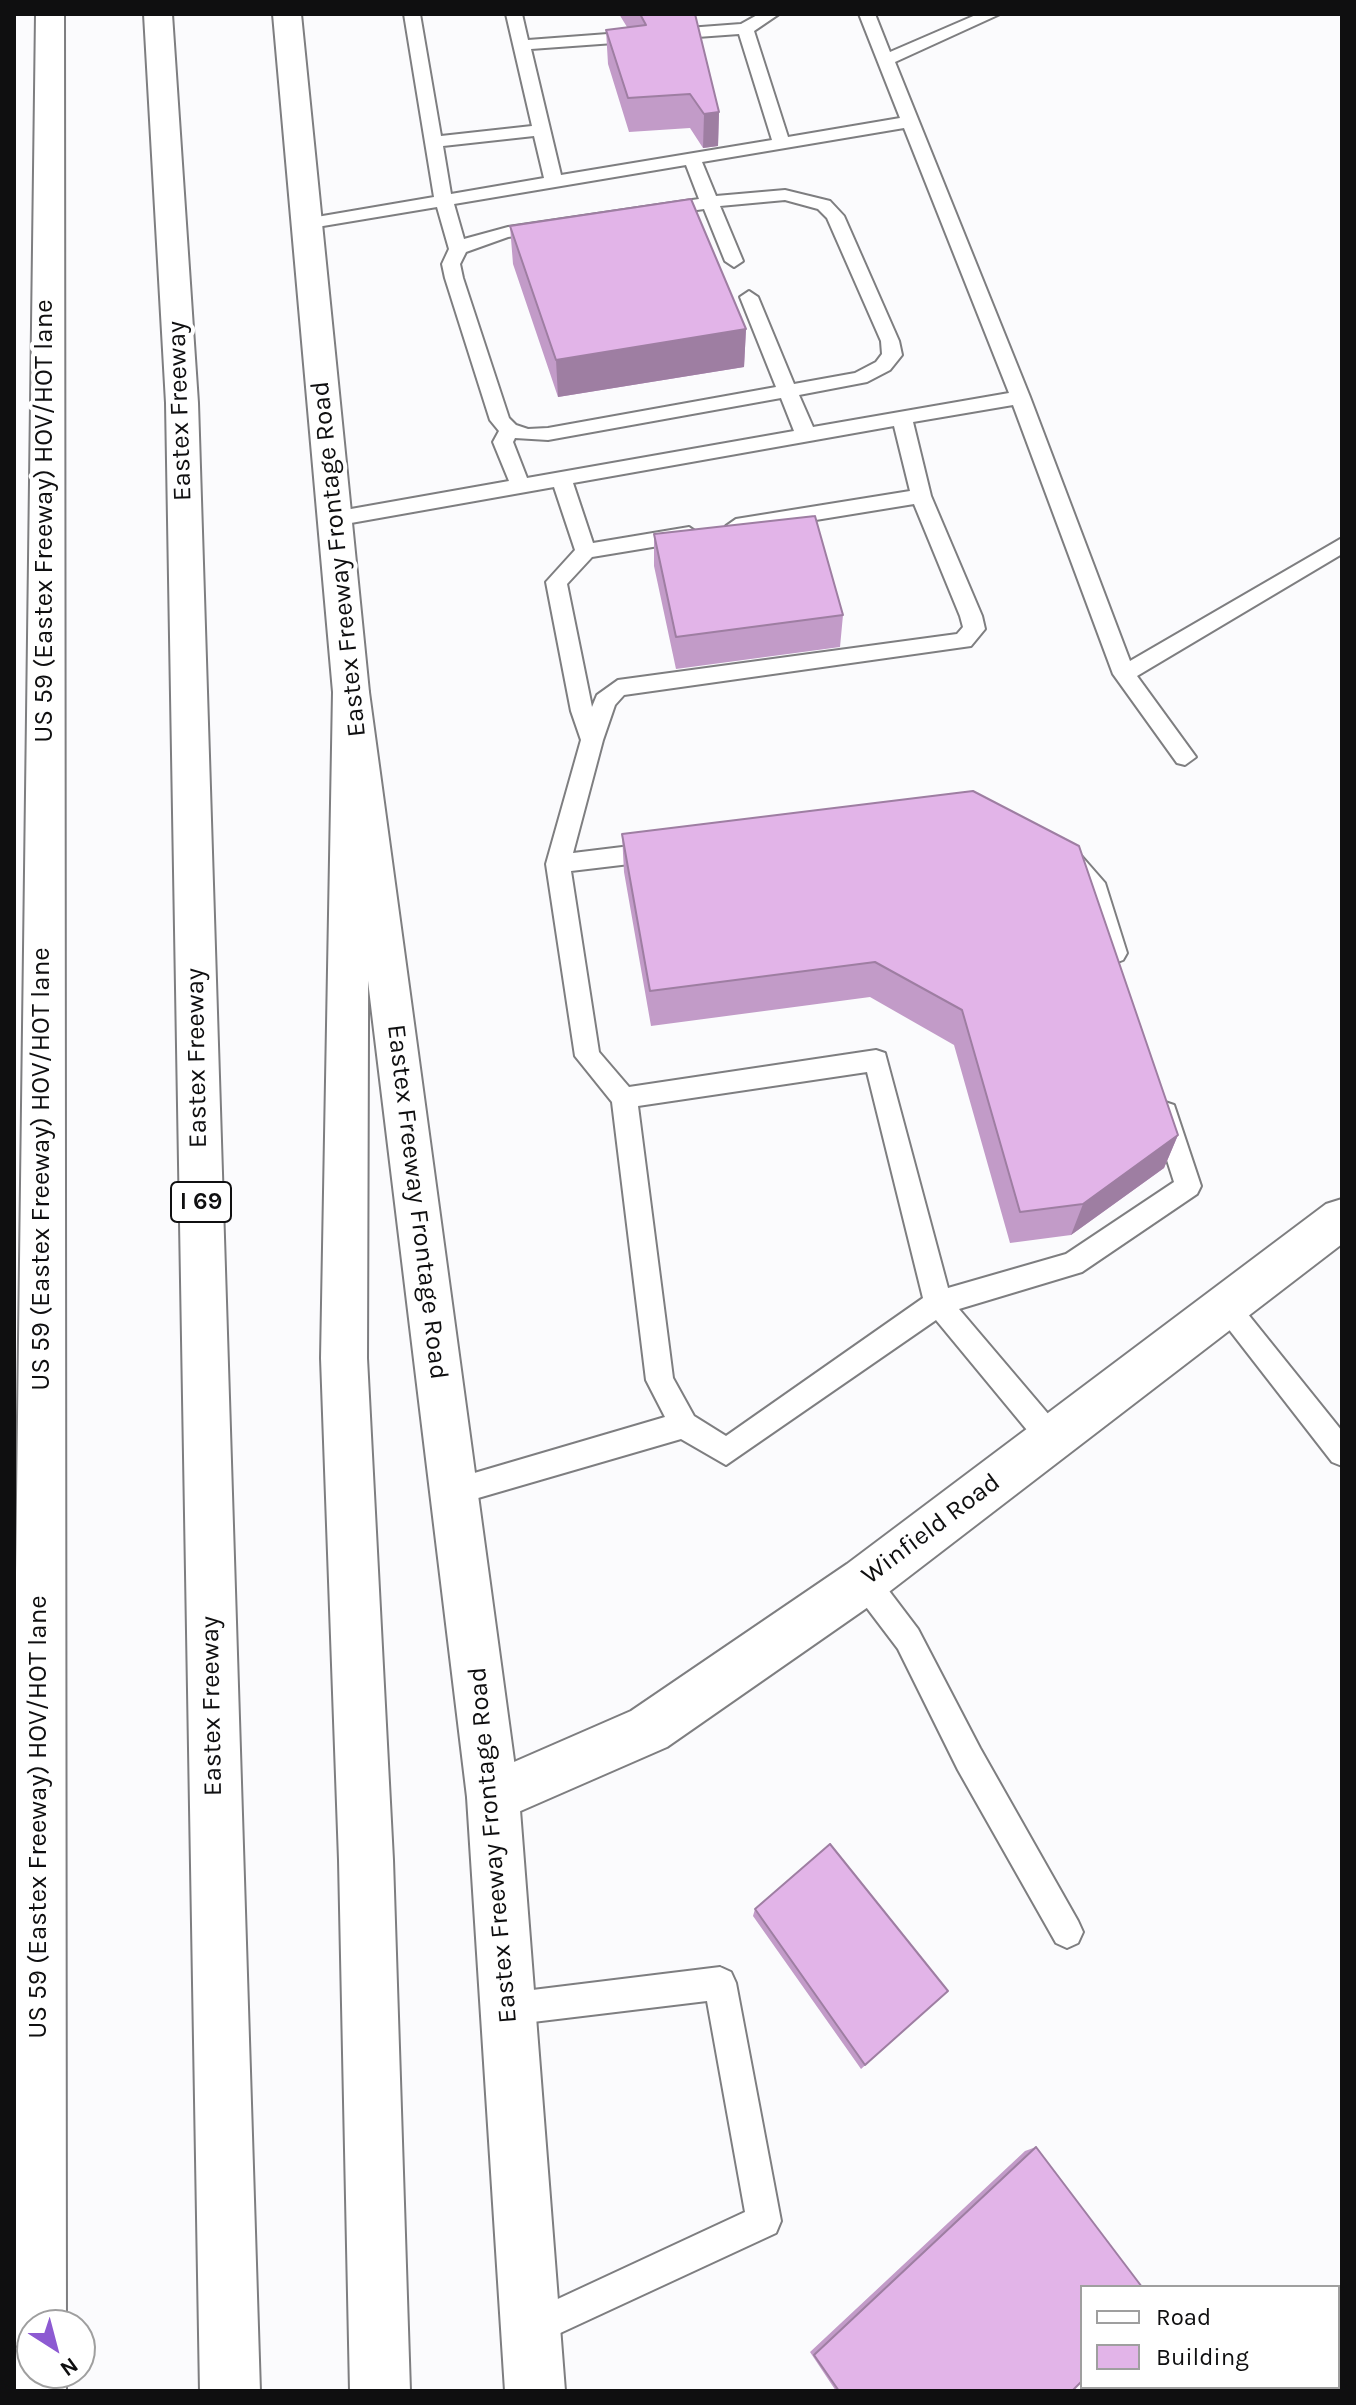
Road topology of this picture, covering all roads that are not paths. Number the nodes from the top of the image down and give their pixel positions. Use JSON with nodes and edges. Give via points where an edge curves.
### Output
{"nodes":[{"id":1,"x":50,"y":14,"type":"edge"},
{"id":2,"x":158,"y":14,"type":"edge"},
{"id":3,"x":287,"y":14,"type":"edge"},
{"id":4,"x":412,"y":14,"type":"edge"},
{"id":5,"x":514,"y":14,"type":"edge"},
{"id":6,"x":771,"y":14,"type":"edge"},
{"id":7,"x":867,"y":14,"type":"edge"},
{"id":8,"x":992,"y":14,"type":"edge"},
{"id":9,"x":745,"y":29,"type":"junction"},
{"id":10,"x":521,"y":45,"type":"junction"},
{"id":11,"x":886,"y":60,"type":"junction"},
{"id":12,"x":908,"y":122,"type":"junction"},
{"id":13,"x":540,"y":130,"type":"junction"},
{"id":14,"x":434,"y":142,"type":"junction"},
{"id":15,"x":782,"y":144,"type":"junction"},
{"id":16,"x":692,"y":159,"type":"junction"},
{"id":17,"x":554,"y":182,"type":"junction"},
{"id":18,"x":443,"y":198,"type":"junction"},
{"id":19,"x":710,"y":202,"type":"junction"},
{"id":20,"x":305,"y":224,"type":"junction"},
{"id":21,"x":458,"y":249,"type":"junction"},
{"id":22,"x":734,"y":261,"type":"dead end"},
{"id":23,"x":749,"y":297,"type":"dead end"},
{"id":24,"x":786,"y":390,"type":"junction"},
{"id":25,"x":1020,"y":397,"type":"junction"},
{"id":26,"x":903,"y":421,"type":"junction"},
{"id":27,"x":509,"y":430,"type":"junction"},
{"id":28,"x":807,"y":437,"type":"junction"},
{"id":29,"x":562,"y":480,"type":"junction"},
{"id":30,"x":521,"y":487,"type":"junction"},
{"id":31,"x":921,"y":496,"type":"junction"},
{"id":32,"x":334,"y":519,"type":"junction"},
{"id":33,"x":1342,"y":545,"type":"edge"},
{"id":34,"x":586,"y":551,"type":"junction"},
{"id":35,"x":1124,"y":674,"type":"junction"},
{"id":36,"x":351,"y":692,"type":"junction"},
{"id":37,"x":592,"y":740,"type":"junction"},
{"id":38,"x":1185,"y":757,"type":"dead end"},
{"id":39,"x":1048,"y":841,"type":"edge"},
{"id":40,"x":683,"y":849,"type":"edge"},
{"id":41,"x":558,"y":864,"type":"junction"},
{"id":42,"x":1121,"y":974,"type":"edge"},
{"id":43,"x":1159,"y":1095,"type":"edge"},
{"id":44,"x":624,"y":1098,"type":"junction"},
{"id":45,"x":1342,"y":1218,"type":"edge"},
{"id":46,"x":938,"y":1303,"type":"junction"},
{"id":47,"x":1226,"y":1306,"type":"junction"},
{"id":48,"x":684,"y":1425,"type":"junction"},
{"id":49,"x":1051,"y":1438,"type":"junction"},
{"id":50,"x":1342,"y":1453,"type":"edge"},
{"id":51,"x":454,"y":1492,"type":"junction"},
{"id":52,"x":864,"y":1581,"type":"junction"},
{"id":53,"x":493,"y":1797,"type":"junction"},
{"id":54,"x":1067,"y":1932,"type":"dead end"},
{"id":55,"x":508,"y":2009,"type":"junction"},
{"id":56,"x":36,"y":2309,"type":"edge"},
{"id":57,"x":531,"y":2329,"type":"junction"},
{"id":58,"x":230,"y":2391,"type":"edge"},
{"id":59,"x":380,"y":2391,"type":"edge"},
{"id":60,"x":535,"y":2391,"type":"edge"}],
"edges":[{"from":1,"to":56,"type":"main road","name":"US 59 (Eastex Freeway) HOV/HOT lane"},
{"from":2,"to":58,"type":"main road","name":"Eastex Freeway","number":"I 69","via":[[182,403]]},
{"from":3,"to":20,"type":"main road","name":"Eastex Freeway Frontage Road"},
{"from":4,"to":14,"type":"lane"},
{"from":5,"to":10,"type":"lane"},
{"from":6,"to":9,"type":"lane"},
{"from":7,"to":11,"type":"lane"},
{"from":8,"to":11,"type":"lane"},
{"from":9,"to":10,"type":"lane"},
{"from":9,"to":15,"type":"lane"},
{"from":10,"to":13,"type":"lane"},
{"from":11,"to":12,"type":"lane"},
{"from":12,"to":15,"type":"lane"},
{"from":12,"to":25,"type":"lane"},
{"from":13,"to":14,"type":"lane"},
{"from":13,"to":17,"type":"lane"},
{"from":14,"to":18,"type":"lane"},
{"from":15,"to":16,"type":"lane"},
{"from":16,"to":17,"type":"lane"},
{"from":16,"to":19,"type":"lane"},
{"from":17,"to":18,"type":"lane"},
{"from":18,"to":20,"type":"lane"},
{"from":18,"to":21,"type":"lane"},
{"from":19,"to":21,"type":"lane","via":[[508,232]]},
{"from":19,"to":22,"type":"lane"},
{"from":19,"to":24,"type":"lane","via":[[785,195],[824,205],[835,216],[890,341],[892,355],[860,378]]},
{"from":20,"to":32,"type":"main road","name":"Eastex Freeway Frontage Road"},
{"from":21,"to":27,"type":"lane","via":[[451,264],[454,278],[500,420]]},
{"from":23,"to":24,"type":"lane"},
{"from":24,"to":27,"type":"lane","via":[[548,434]]},
{"from":24,"to":28,"type":"lane"},
{"from":25,"to":26,"type":"lane"},
{"from":25,"to":35,"type":"lane"},
{"from":26,"to":28,"type":"lane"},
{"from":26,"to":31,"type":"lane"},
{"from":27,"to":30,"type":"lane","via":[[503,442]]},
{"from":28,"to":29,"type":"lane"},
{"from":29,"to":30,"type":"lane"},
{"from":29,"to":34,"type":"lane"},
{"from":30,"to":32,"type":"lane"},
{"from":31,"to":34,"type":"lane"},
{"from":31,"to":37,"type":"lane","via":[[971,616],[974,629],[963,641],[618,688],[605,701]]},
{"from":32,"to":36,"type":"main road","name":"Eastex Freeway Frontage Road"},
{"from":33,"to":35,"type":"lane"},
{"from":34,"to":37,"type":"lane","via":[[556,582]]},
{"from":35,"to":38,"type":"lane"},
{"from":36,"to":51,"type":"main road","name":"Eastex Freeway Frontage Road"},
{"from":36,"to":59,"type":"main road","via":[[344,1358],[366,1860]]},
{"from":37,"to":41,"type":"lane"},
{"from":39,"to":42,"type":"lane","via":[[1093,883]]},
{"from":40,"to":41,"type":"lane"},
{"from":41,"to":44,"type":"lane","via":[[587,1056]]},
{"from":43,"to":46,"type":"lane","via":[[1188,1186],[1073,1264]]},
{"from":44,"to":46,"type":"lane","via":[[876,1060]]},
{"from":44,"to":48,"type":"lane","via":[[660,1380]]},
{"from":45,"to":47,"type":"main road","name":"Winfield Road"},
{"from":46,"to":48,"type":"lane","via":[[726,1452]]},
{"from":46,"to":49,"type":"lane"},
{"from":47,"to":49,"type":"main road","name":"Winfield Road"},
{"from":47,"to":50,"type":"lane"},
{"from":48,"to":51,"type":"lane"},
{"from":49,"to":52,"type":"main road","name":"Winfield Road"},
{"from":51,"to":53,"type":"main road","name":"Eastex Freeway Frontage Road"},
{"from":52,"to":53,"type":"main road","name":"Winfield Road","via":[[649,1729]]},
{"from":52,"to":54,"type":"lane","via":[[908,1639]]},
{"from":53,"to":55,"type":"main road","name":"Eastex Freeway Frontage Road"},
{"from":55,"to":57,"type":"main road","name":"Eastex Freeway Frontage Road"},
{"from":55,"to":57,"type":"lane","via":[[720,1983],[764,2221]]},
{"from":57,"to":60,"type":"main road","name":"Eastex Freeway Frontage Road"}]}
